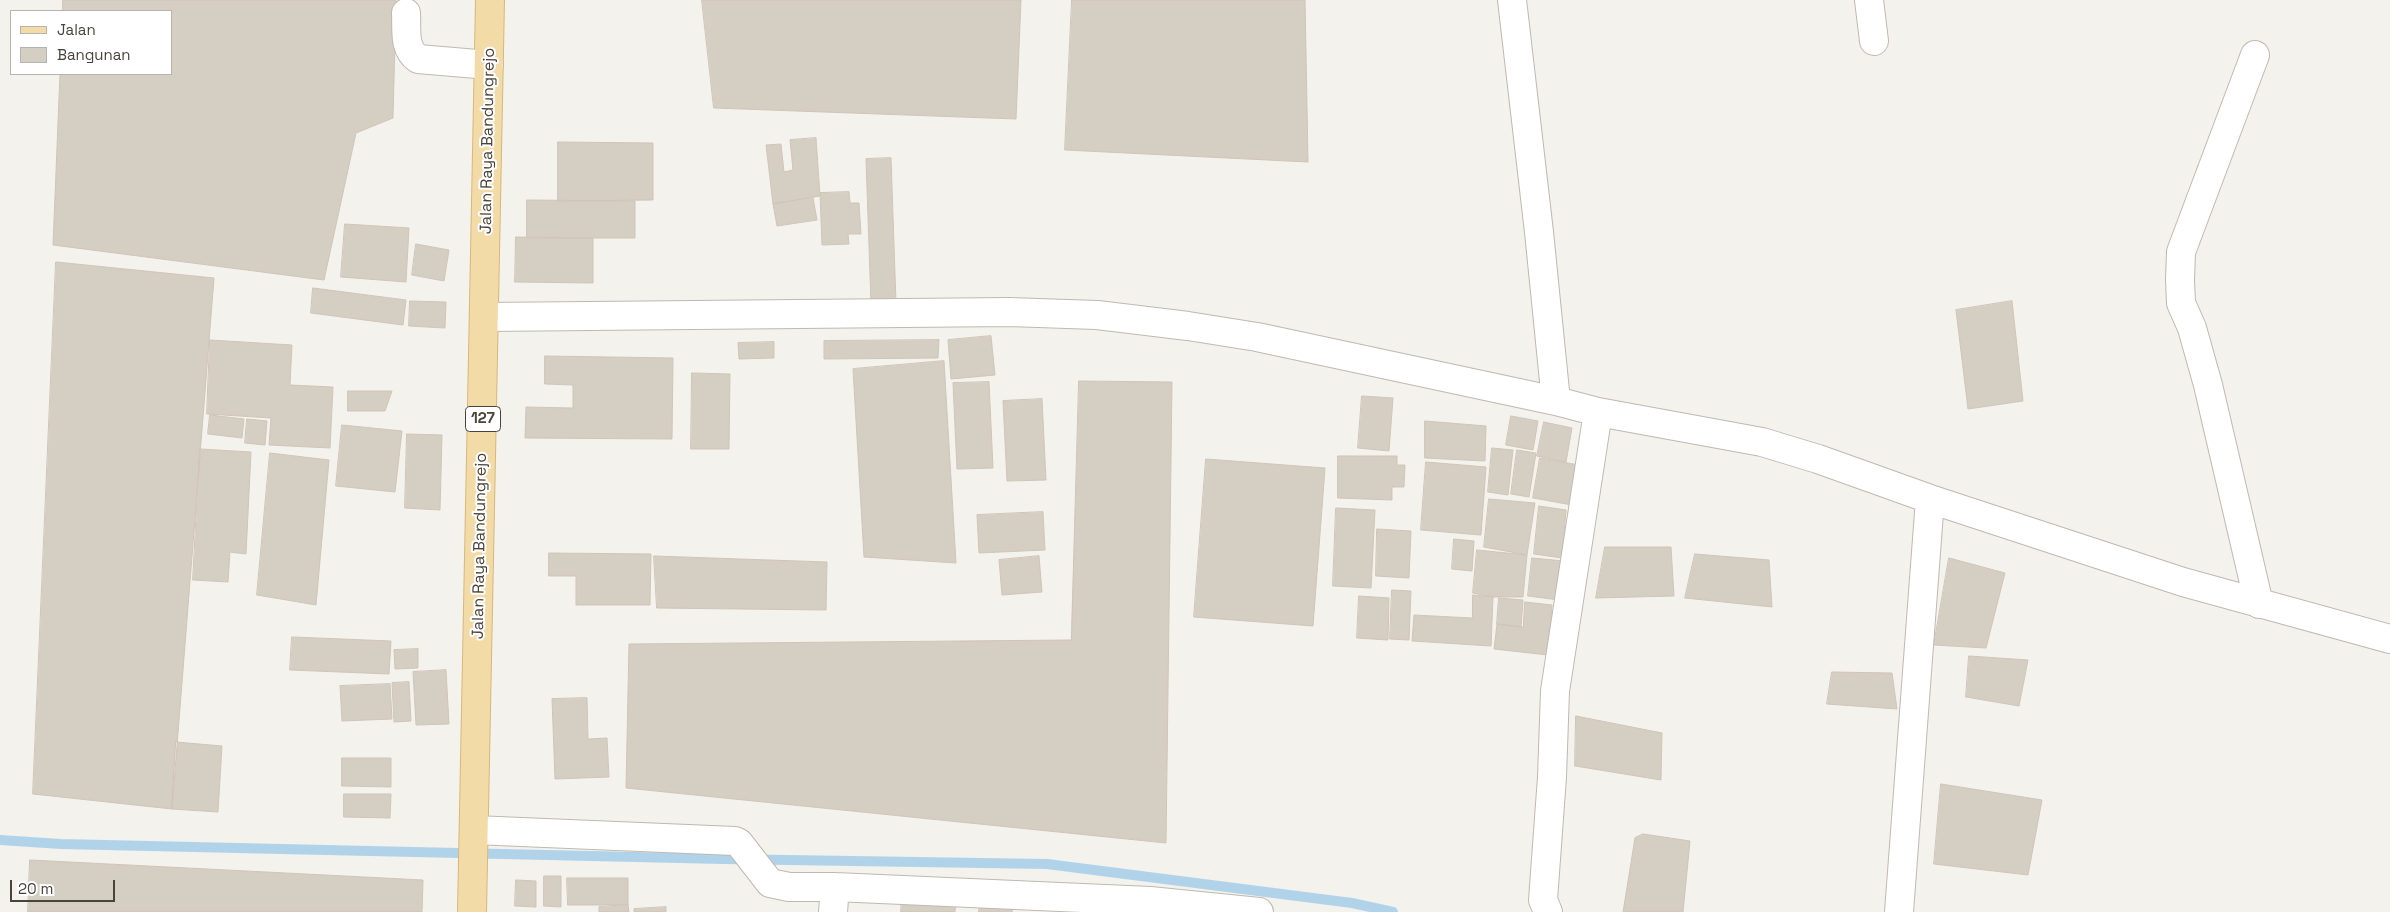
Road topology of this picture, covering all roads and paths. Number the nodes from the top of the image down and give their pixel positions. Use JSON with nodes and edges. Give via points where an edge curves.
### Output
{"nodes":[{"id":1,"x":490,"y":0,"type":"edge"},
{"id":2,"x":1512,"y":0,"type":"edge"},
{"id":3,"x":1869,"y":0,"type":"edge"},
{"id":4,"x":406,"y":13,"type":"dead end"},
{"id":5,"x":1874,"y":41,"type":"dead end"},
{"id":6,"x":2255,"y":55,"type":"dead end"},
{"id":7,"x":489,"y":65,"type":"junction"},
{"id":8,"x":485,"y":317,"type":"junction"},
{"id":9,"x":1556,"y":401,"type":"junction"},
{"id":10,"x":1598,"y":412,"type":"junction"},
{"id":11,"x":1930,"y":499,"type":"junction"},
{"id":12,"x":2258,"y":604,"type":"junction"},
{"id":13,"x":2390,"y":639,"type":"edge"},
{"id":14,"x":473,"y":843,"type":"junction"},
{"id":15,"x":834,"y":900,"type":"edge"},
{"id":16,"x":472,"y":912,"type":"edge"},
{"id":17,"x":1259,"y":912,"type":"edge"},
{"id":18,"x":1548,"y":912,"type":"edge"},
{"id":19,"x":1899,"y":912,"type":"edge"}],
"edges":[{"from":1,"to":7,"type":"main road","name":"Jalan Raya Bandungrejo","number":"127"},
{"from":2,"to":9,"type":"street"},
{"from":3,"to":5,"type":"street"},
{"from":4,"to":7,"type":"street","via":[[407,46],[418,59]]},
{"from":6,"to":12,"type":"street","via":[[2181,252],[2180,280],[2181,303],[2192,328],[2208,385]]},
{"from":7,"to":8,"type":"main road","name":"Jalan Raya Bandungrejo","number":"127"},
{"from":8,"to":9,"type":"street","via":[[1009,312],[1097,315],[1257,337]]},
{"from":8,"to":14,"type":"main road","name":"Jalan Raya Bandungrejo","number":"127"},
{"from":9,"to":10,"type":"street"},
{"from":10,"to":11,"type":"street","via":[[1762,442]]},
{"from":10,"to":18,"type":"street","via":[[1555,691],[1543,900]]},
{"from":11,"to":12,"type":"street"},
{"from":11,"to":19,"type":"street"},
{"from":12,"to":13,"type":"street"},
{"from":14,"to":15,"type":"street","via":[[735,840],[770,883]]},
{"from":14,"to":16,"type":"main road","name":"Jalan Raya Bandungrejo","number":"127"},
{"from":15,"to":17,"type":"street","via":[[1150,901]]}]}
